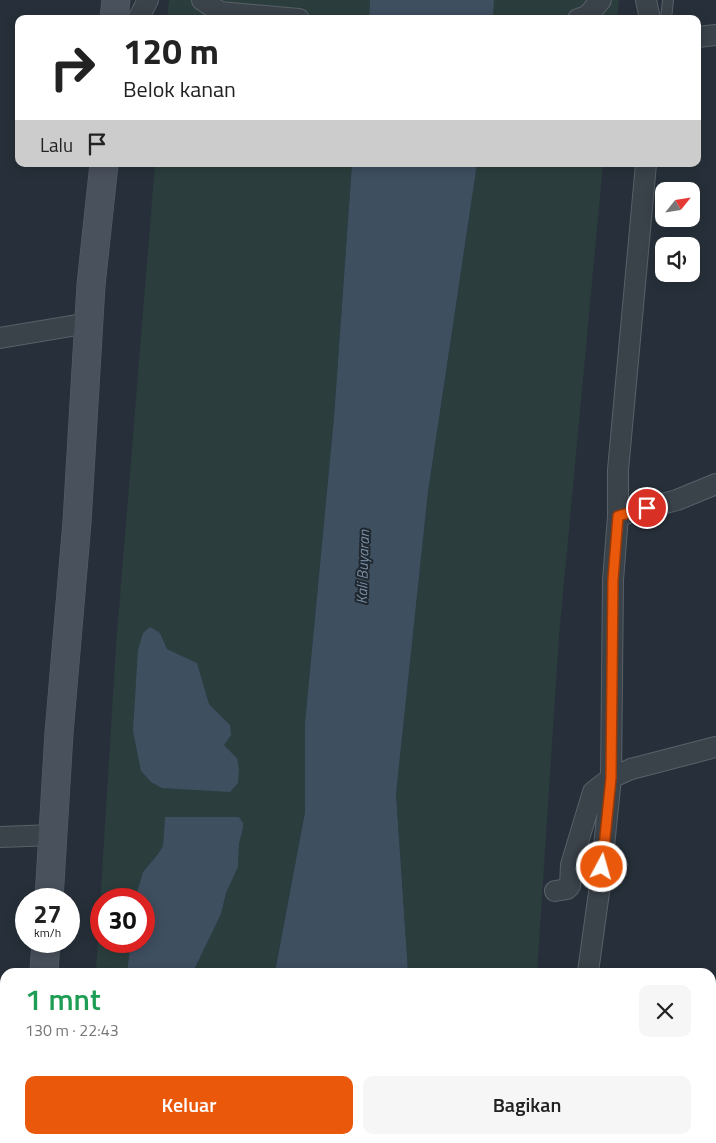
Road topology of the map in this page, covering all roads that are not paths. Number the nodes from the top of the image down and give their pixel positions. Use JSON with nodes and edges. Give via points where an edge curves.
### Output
{"nodes":[{"id":1,"x":116,"y":0,"type":"edge"},
{"id":2,"x":148,"y":0,"type":"edge"},
{"id":3,"x":202,"y":0,"type":"edge"},
{"id":4,"x":601,"y":0,"type":"edge"},
{"id":5,"x":646,"y":0,"type":"edge"},
{"id":6,"x":668,"y":0,"type":"edge"},
{"id":7,"x":114,"y":15,"type":"edge"},
{"id":8,"x":140,"y":15,"type":"edge"},
{"id":9,"x":254,"y":15,"type":"edge"},
{"id":10,"x":588,"y":15,"type":"edge"},
{"id":11,"x":649,"y":15,"type":"edge"},
{"id":12,"x":666,"y":15,"type":"edge"},
{"id":13,"x":716,"y":34,"type":"edge"},
{"id":14,"x":701,"y":36,"type":"edge"},
{"id":15,"x":104,"y":167,"type":"edge"},
{"id":16,"x":646,"y":167,"type":"edge"},
{"id":17,"x":89,"y":324,"type":"junction"},
{"id":18,"x":0,"y":338,"type":"edge"},
{"id":19,"x":716,"y":485,"type":"edge"},
{"id":20,"x":618,"y":516,"type":"junction"},
{"id":21,"x":716,"y":747,"type":"edge"},
{"id":22,"x":611,"y":778,"type":"junction"},
{"id":23,"x":54,"y":835,"type":"junction"},
{"id":24,"x":0,"y":837,"type":"edge"},
{"id":25,"x":50,"y":888,"type":"edge"},
{"id":26,"x":555,"y":891,"type":"dead end"},
{"id":27,"x":45,"y":953,"type":"edge"},
{"id":28,"x":44,"y":968,"type":"edge"},
{"id":29,"x":589,"y":968,"type":"edge"}],
"edges":[{"from":1,"to":7,"type":"street"},
{"from":2,"to":8,"type":"street"},
{"from":3,"to":9,"type":"street","via":[[220,12]]},
{"from":4,"to":10,"type":"street"},
{"from":5,"to":11,"type":"street"},
{"from":6,"to":12,"type":"lane"},
{"from":13,"to":14,"type":"street"},
{"from":15,"to":17,"type":"street"},
{"from":16,"to":20,"type":"street","via":[[620,437]]},
{"from":17,"to":18,"type":"street"},
{"from":17,"to":23,"type":"street"},
{"from":19,"to":20,"type":"street","via":[[677,500]]},
{"from":20,"to":22,"type":"street","via":[[613,580]]},
{"from":21,"to":22,"type":"street"},
{"from":22,"to":26,"type":"street","via":[[593,792],[571,865],[570,886]]},
{"from":22,"to":29,"type":"street"},
{"from":23,"to":24,"type":"street"},
{"from":23,"to":25,"type":"street"},
{"from":27,"to":28,"type":"street"}]}
